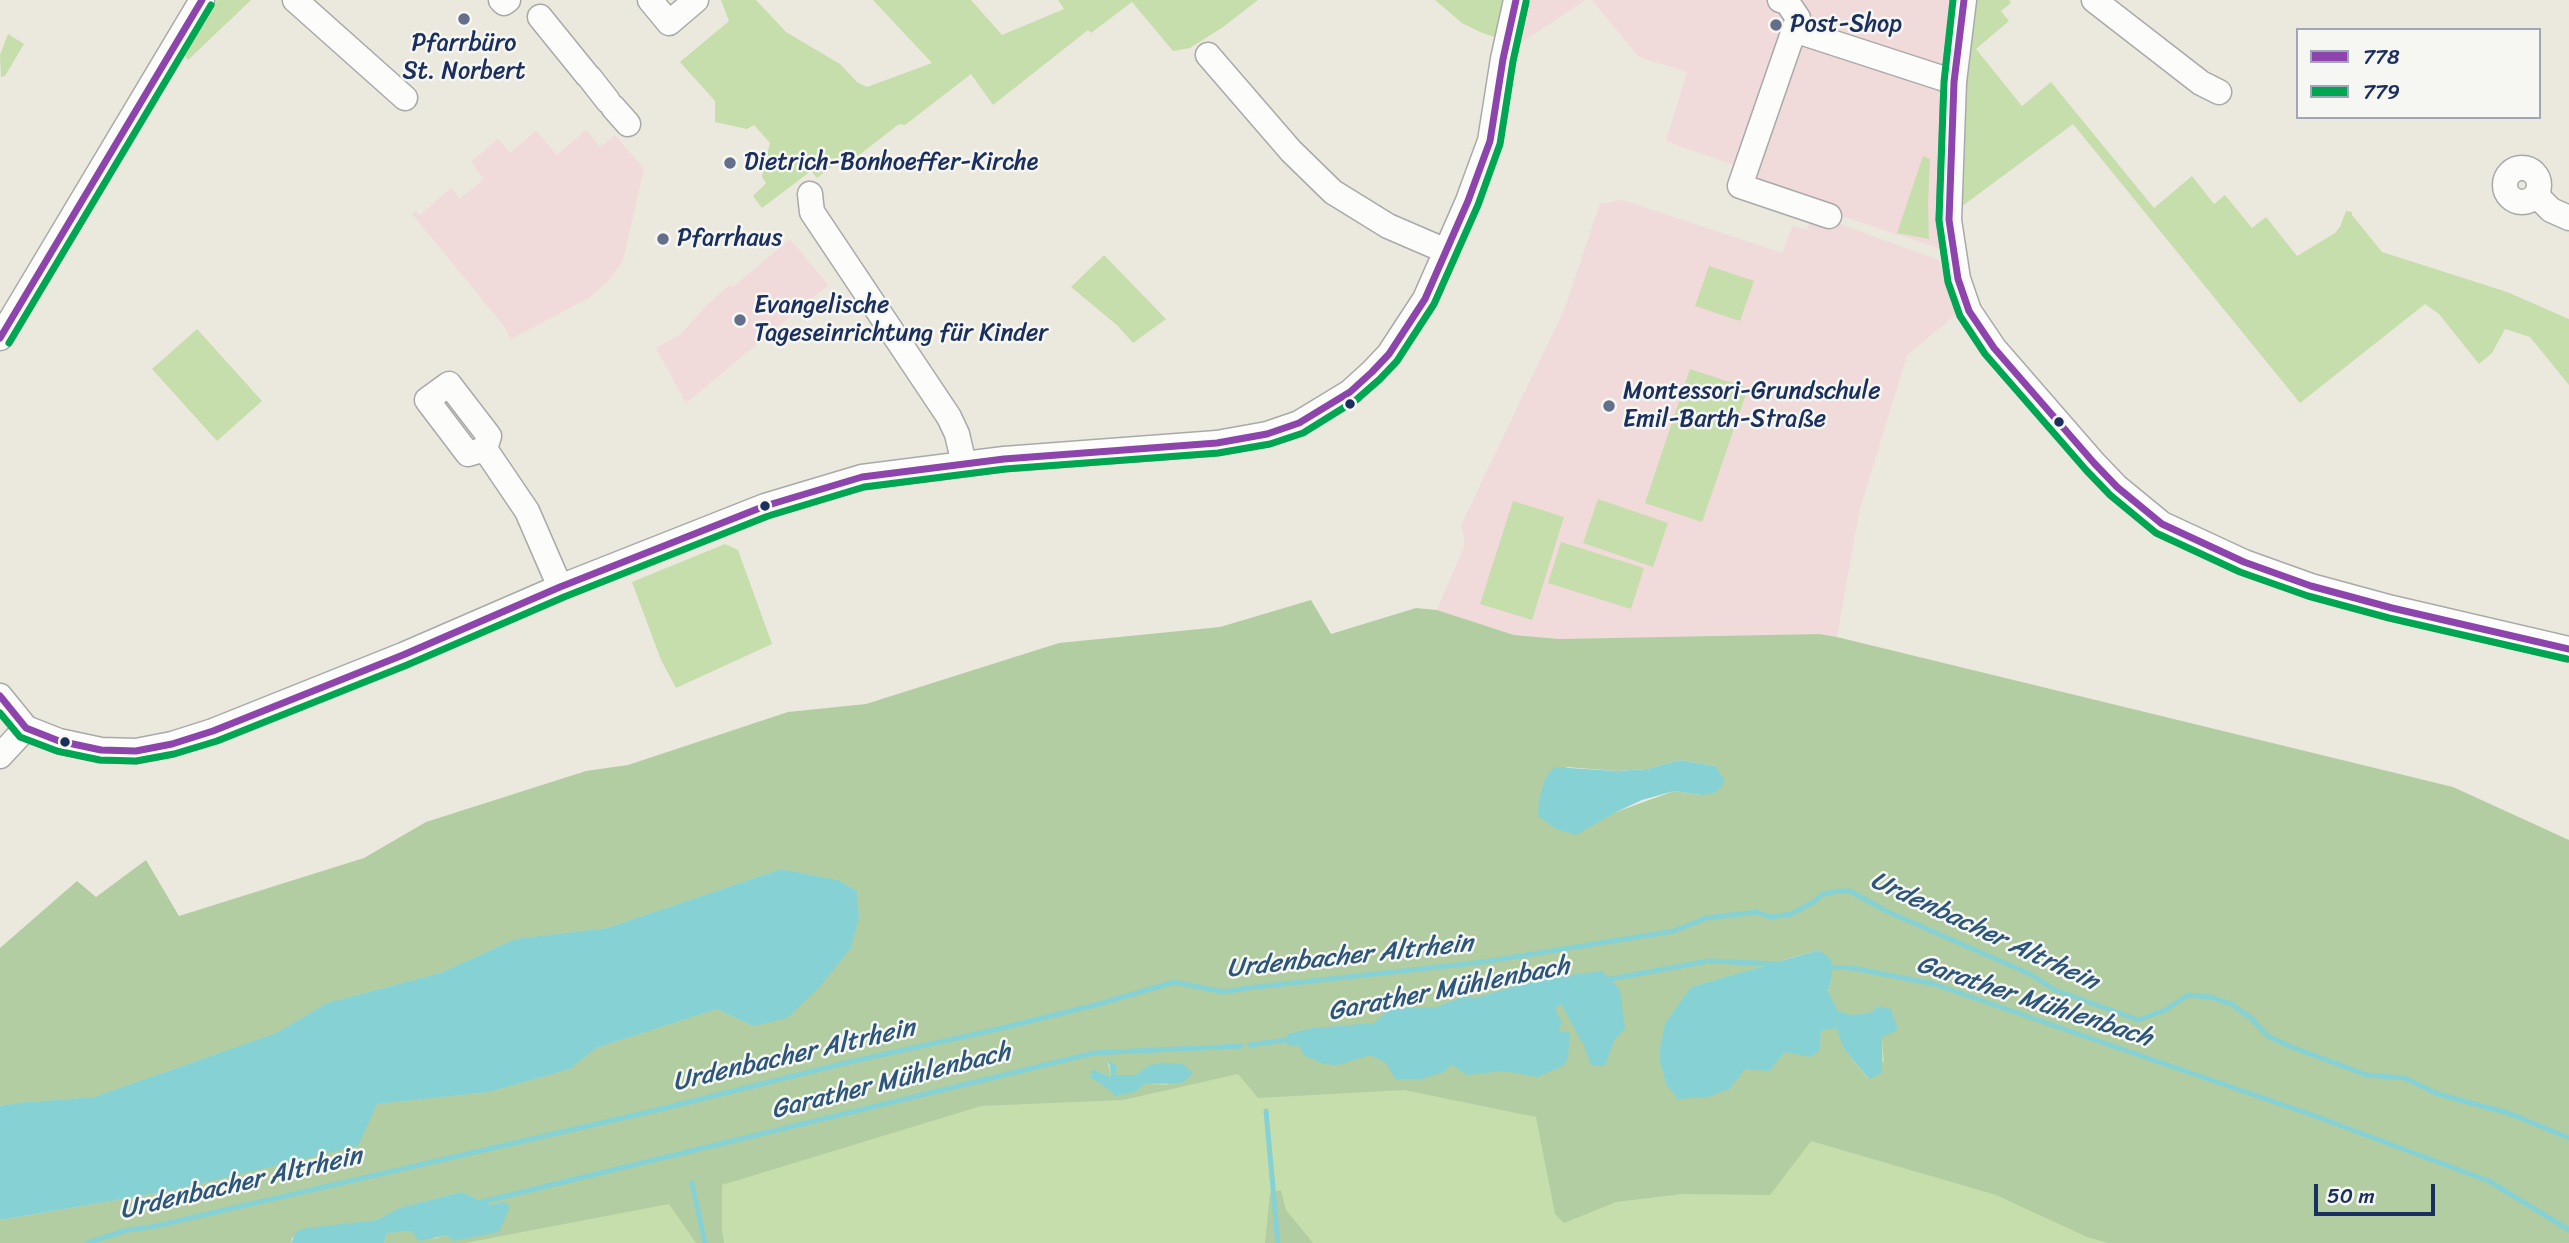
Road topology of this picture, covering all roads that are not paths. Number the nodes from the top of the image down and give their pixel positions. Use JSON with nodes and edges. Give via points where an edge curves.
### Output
{"nodes":[{"id":1,"x":202,"y":0,"type":"edge"},
{"id":2,"x":295,"y":0,"type":"edge"},
{"id":3,"x":501,"y":0,"type":"edge"},
{"id":4,"x":508,"y":0,"type":"edge"},
{"id":5,"x":650,"y":0,"type":"edge"},
{"id":6,"x":696,"y":0,"type":"edge"},
{"id":7,"x":1516,"y":0,"type":"edge"},
{"id":8,"x":1780,"y":0,"type":"edge"},
{"id":9,"x":1964,"y":0,"type":"edge"},
{"id":10,"x":2094,"y":0,"type":"edge"},
{"id":11,"x":535,"y":10,"type":"edge"},
{"id":12,"x":1794,"y":30,"type":"junction"},
{"id":13,"x":1208,"y":55,"type":"dead end"},
{"id":14,"x":1954,"y":82,"type":"junction"},
{"id":15,"x":2219,"y":92,"type":"dead end"},
{"id":16,"x":405,"y":98,"type":"dead end"},
{"id":17,"x":616,"y":111,"type":"dead end"},
{"id":18,"x":810,"y":194,"type":"dead end"},
{"id":19,"x":2536,"y":195,"type":"dead end"},
{"id":20,"x":1829,"y":216,"type":"dead end"},
{"id":21,"x":2569,"y":219,"type":"edge"},
{"id":22,"x":1446,"y":251,"type":"junction"},
{"id":23,"x":0,"y":338,"type":"edge"},
{"id":24,"x":485,"y":449,"type":"dead end"},
{"id":25,"x":964,"y":464,"type":"junction"},
{"id":26,"x":560,"y":587,"type":"junction"},
{"id":27,"x":2569,"y":649,"type":"edge"},
{"id":28,"x":0,"y":696,"type":"edge"},
{"id":29,"x":26,"y":728,"type":"junction"},
{"id":30,"x":0,"y":756,"type":"edge"}],
"edges":[{"from":1,"to":23,"type":"street"},
{"from":2,"to":16,"type":"street"},
{"from":3,"to":4,"type":"street"},
{"from":5,"to":6,"type":"street","via":[[668,23]]},
{"from":7,"to":22,"type":"street","via":[[1490,141]]},
{"from":8,"to":12,"type":"street","via":[[1787,2],[1798,18]]},
{"from":9,"to":14,"type":"street"},
{"from":10,"to":15,"type":"street"},
{"from":11,"to":17,"type":"street"},
{"from":12,"to":14,"type":"street"},
{"from":12,"to":20,"type":"street","via":[[1740,186]]},
{"from":13,"to":22,"type":"street","via":[[1291,152],[1333,192],[1388,226]]},
{"from":14,"to":27,"type":"street","via":[[1949,220],[1958,279],[1969,310],[2025,386],[2117,487],[2162,524],[2255,566],[2392,608]]},
{"from":18,"to":25,"type":"street","via":[[811,212],[949,417]]},
{"from":19,"to":21,"type":"street"},
{"from":22,"to":25,"type":"street","via":[[1425,299],[1389,354],[1350,392],[1299,422],[1267,434],[1217,443]]},
{"from":24,"to":26,"type":"street","via":[[527,511]]},
{"from":25,"to":26,"type":"street","via":[[862,477],[765,506]]},
{"from":26,"to":29,"type":"street","via":[[403,655],[172,744],[136,751],[101,750]]},
{"from":28,"to":29,"type":"street"},
{"from":29,"to":30,"type":"street"}]}
